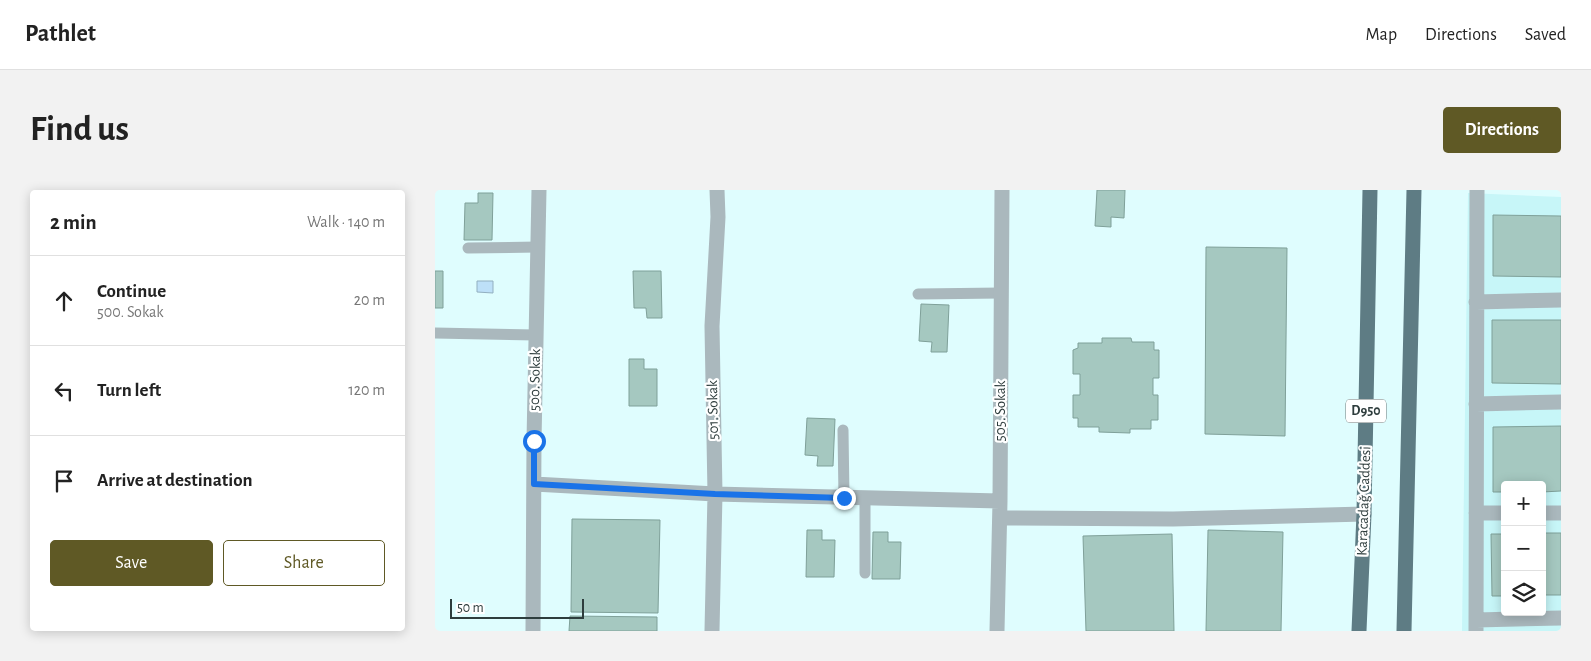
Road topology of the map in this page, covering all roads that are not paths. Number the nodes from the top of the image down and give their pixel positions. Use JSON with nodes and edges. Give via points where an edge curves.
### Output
{"nodes":[{"id":1,"x":539,"y":190,"type":"edge"},
{"id":2,"x":717,"y":190,"type":"edge"},
{"id":3,"x":1002,"y":190,"type":"edge"},
{"id":4,"x":1370,"y":190,"type":"edge"},
{"id":5,"x":1414,"y":190,"type":"edge"},
{"id":6,"x":1477,"y":190,"type":"edge"},
{"id":7,"x":538,"y":247,"type":"junction"},
{"id":8,"x":468,"y":248,"type":"dead end"},
{"id":9,"x":1001,"y":293,"type":"junction"},
{"id":10,"x":918,"y":294,"type":"dead end"},
{"id":11,"x":1561,"y":300,"type":"edge"},
{"id":12,"x":1476,"y":302,"type":"junction"},
{"id":13,"x":435,"y":333,"type":"edge"},
{"id":14,"x":536,"y":335,"type":"junction"},
{"id":15,"x":1561,"y":402,"type":"edge"},
{"id":16,"x":1476,"y":404,"type":"junction"},
{"id":17,"x":843,"y":430,"type":"dead end"},
{"id":18,"x":534,"y":484,"type":"junction"},
{"id":19,"x":715,"y":494,"type":"junction"},
{"id":20,"x":844,"y":498,"type":"junction"},
{"id":21,"x":865,"y":498,"type":"junction"},
{"id":22,"x":1000,"y":501,"type":"junction"},
{"id":23,"x":1476,"y":513,"type":"junction"},
{"id":24,"x":1501,"y":513,"type":"edge"},
{"id":25,"x":1546,"y":513,"type":"edge"},
{"id":26,"x":1561,"y":513,"type":"edge"},
{"id":27,"x":1364,"y":514,"type":"junction"},
{"id":28,"x":999,"y":518,"type":"junction"},
{"id":29,"x":865,"y":573,"type":"dead end"},
{"id":30,"x":1561,"y":618,"type":"edge"},
{"id":31,"x":1476,"y":625,"type":"edge"},
{"id":32,"x":533,"y":631,"type":"edge"},
{"id":33,"x":712,"y":631,"type":"edge"},
{"id":34,"x":997,"y":631,"type":"edge"},
{"id":35,"x":1359,"y":631,"type":"edge"},
{"id":36,"x":1404,"y":631,"type":"edge"}],
"edges":[{"from":1,"to":7,"type":"street","name":"500. Sokak"},
{"from":2,"to":19,"type":"street","name":"501. Sokak","via":[[712,326]]},
{"from":3,"to":9,"type":"street","name":"505. Sokak"},
{"from":4,"to":27,"type":"highway","name":"Karacadağ Caddesi","number":"D950"},
{"from":5,"to":36,"type":"highway"},
{"from":6,"to":12,"type":"street"},
{"from":7,"to":8,"type":"lane"},
{"from":7,"to":14,"type":"street","name":"500. Sokak"},
{"from":9,"to":10,"type":"lane"},
{"from":9,"to":22,"type":"street","name":"505. Sokak"},
{"from":11,"to":12,"type":"street"},
{"from":12,"to":16,"type":"street"},
{"from":13,"to":14,"type":"lane"},
{"from":14,"to":18,"type":"street","name":"500. Sokak"},
{"from":15,"to":16,"type":"street"},
{"from":16,"to":23,"type":"street"},
{"from":17,"to":20,"type":"lane"},
{"from":18,"to":19,"type":"street"},
{"from":18,"to":32,"type":"street","name":"500. Sokak"},
{"from":19,"to":20,"type":"street"},
{"from":19,"to":33,"type":"street","name":"501. Sokak"},
{"from":20,"to":21,"type":"street"},
{"from":21,"to":22,"type":"street"},
{"from":21,"to":29,"type":"lane"},
{"from":22,"to":28,"type":"street","name":"505. Sokak"},
{"from":23,"to":24,"type":"street"},
{"from":23,"to":31,"type":"street"},
{"from":25,"to":26,"type":"street"},
{"from":27,"to":28,"type":"street","via":[[1173,519]]},
{"from":27,"to":35,"type":"highway","name":"Karacadağ Caddesi","number":"D950"},
{"from":28,"to":34,"type":"street","name":"505. Sokak"},
{"from":30,"to":31,"type":"street"}]}
